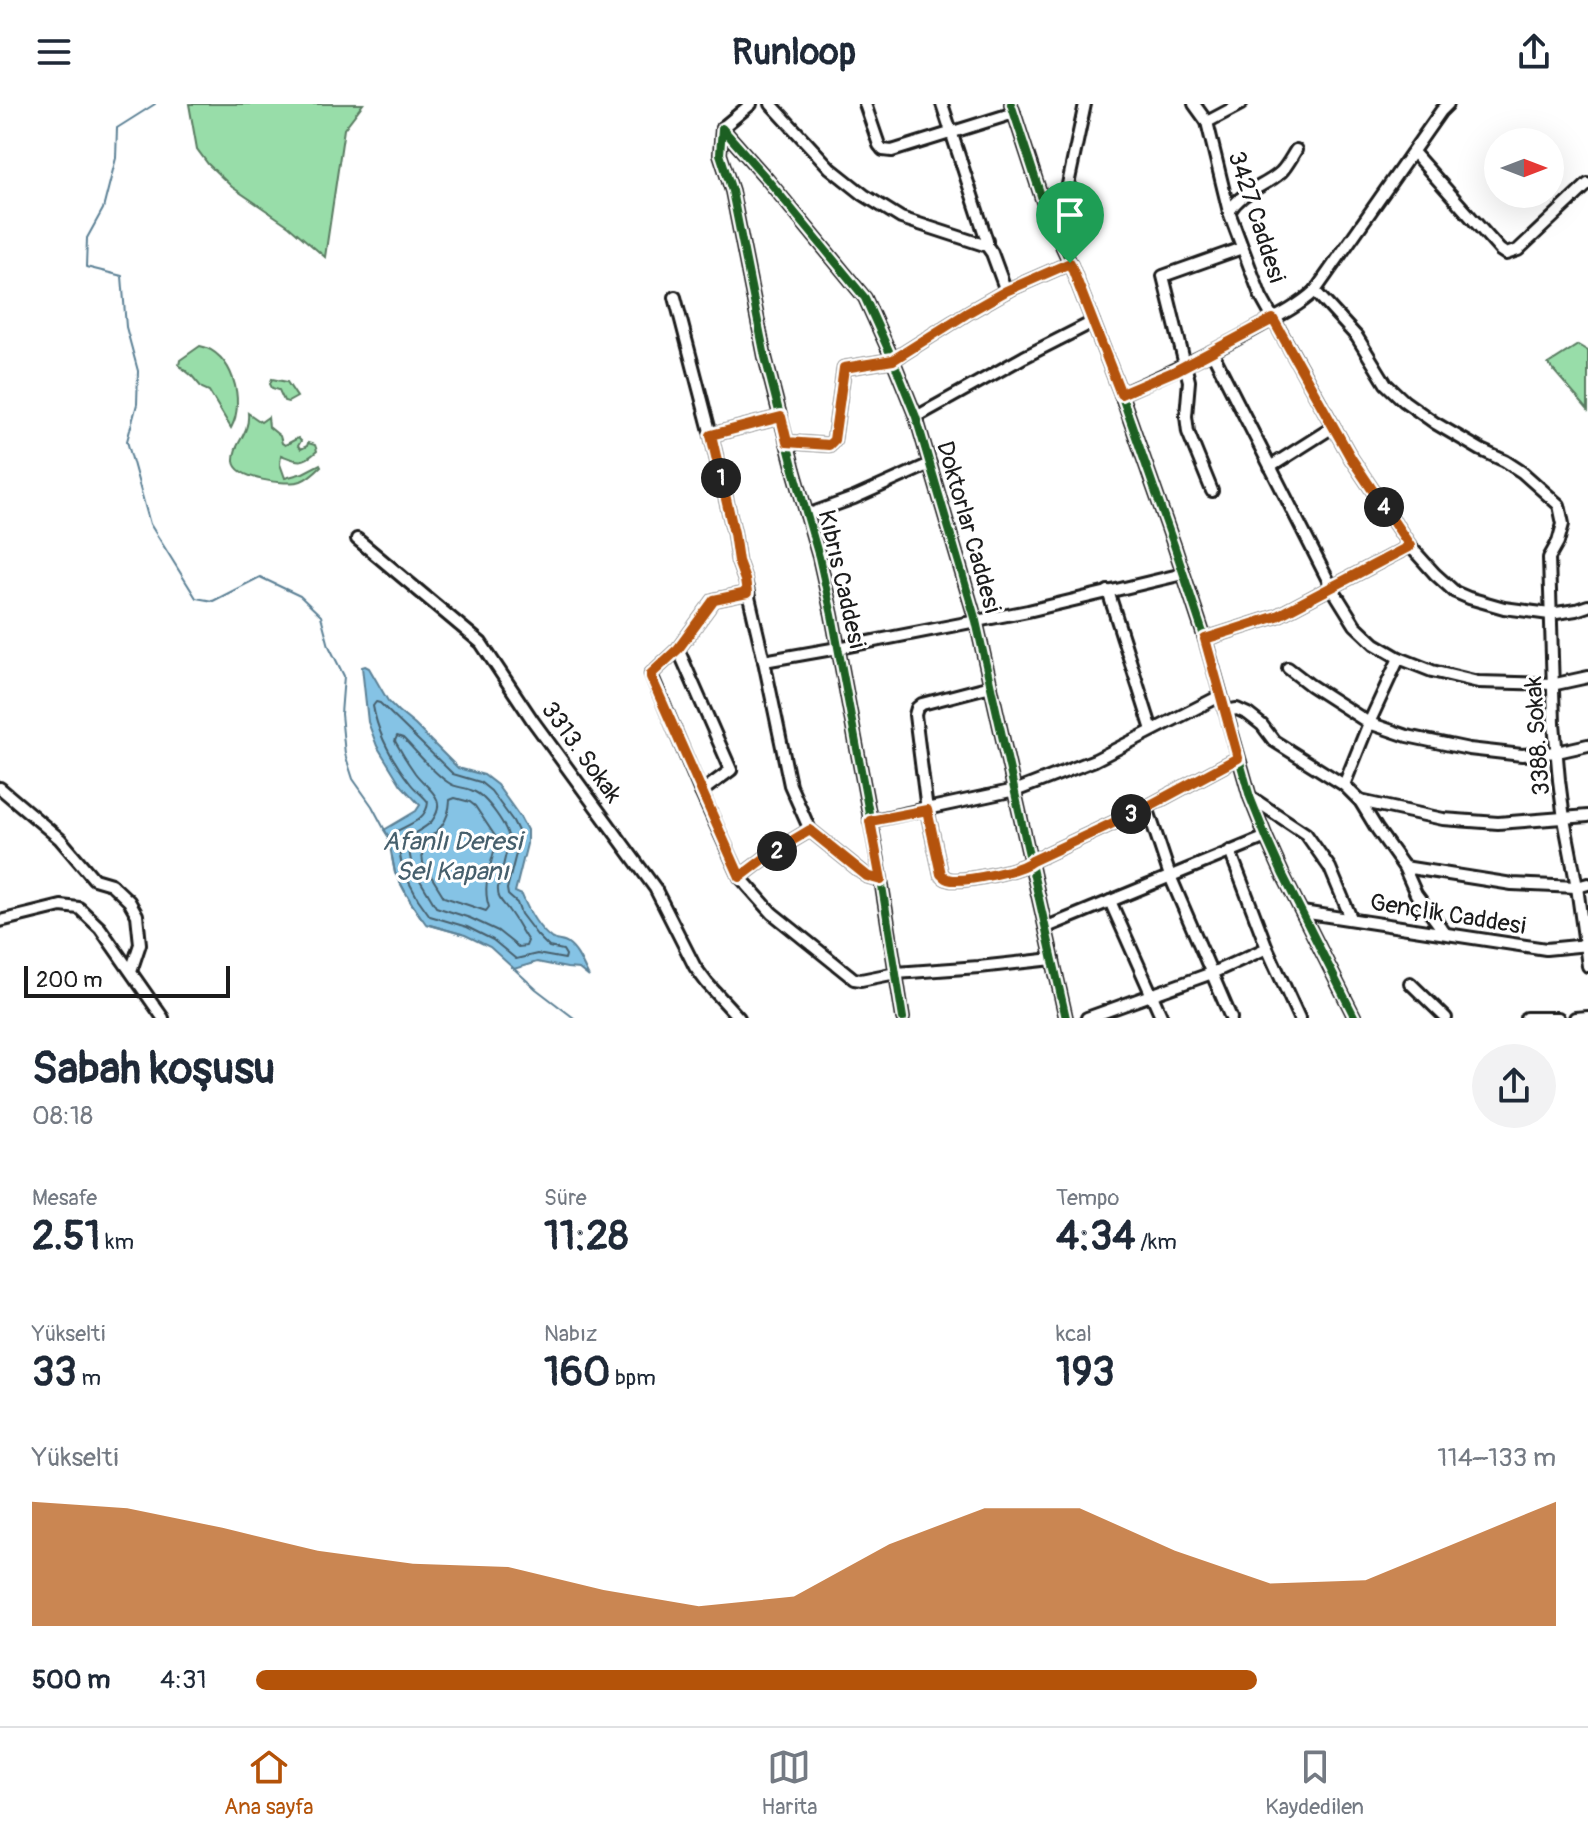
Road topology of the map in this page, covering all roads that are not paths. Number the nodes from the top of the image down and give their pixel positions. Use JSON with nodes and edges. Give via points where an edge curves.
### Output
{"nodes":[{"id":1,"x":751,"y":104,"type":"edge"},
{"id":2,"x":771,"y":104,"type":"edge"},
{"id":3,"x":865,"y":104,"type":"edge"},
{"id":4,"x":942,"y":104,"type":"edge"},
{"id":5,"x":1085,"y":104,"type":"edge"},
{"id":6,"x":1194,"y":104,"type":"edge"},
{"id":7,"x":1241,"y":104,"type":"edge"},
{"id":8,"x":1448,"y":104,"type":"edge"},
{"id":9,"x":1013,"y":108,"type":"edge"},
{"id":10,"x":1207,"y":122,"type":"junction"},
{"id":11,"x":722,"y":128,"type":"junction"},
{"id":12,"x":951,"y":132,"type":"junction"},
{"id":13,"x":1296,"y":150,"type":"dead end"},
{"id":14,"x":1413,"y":152,"type":"junction"},
{"id":15,"x":1588,"y":184,"type":"edge"},
{"id":16,"x":1229,"y":212,"type":"junction"},
{"id":17,"x":1062,"y":244,"type":"junction"},
{"id":18,"x":987,"y":246,"type":"junction"},
{"id":19,"x":1242,"y":248,"type":"junction"},
{"id":20,"x":1070,"y":263,"type":"junction"},
{"id":21,"x":1006,"y":291,"type":"junction"},
{"id":22,"x":1315,"y":291,"type":"junction"},
{"id":23,"x":675,"y":297,"type":"dead end"},
{"id":24,"x":1273,"y":319,"type":"junction"},
{"id":25,"x":1093,"y":322,"type":"junction"},
{"id":26,"x":1212,"y":352,"type":"junction"},
{"id":27,"x":893,"y":360,"type":"junction"},
{"id":28,"x":1185,"y":366,"type":"junction"},
{"id":29,"x":1121,"y":394,"type":"junction"},
{"id":30,"x":781,"y":417,"type":"junction"},
{"id":31,"x":916,"y":417,"type":"junction"},
{"id":32,"x":1333,"y":427,"type":"junction"},
{"id":33,"x":711,"y":435,"type":"junction"},
{"id":34,"x":787,"y":442,"type":"junction"},
{"id":35,"x":930,"y":464,"type":"junction"},
{"id":36,"x":1270,"y":467,"type":"junction"},
{"id":37,"x":1212,"y":491,"type":"dead end"},
{"id":38,"x":807,"y":515,"type":"junction"},
{"id":39,"x":357,"y":539,"type":"dead end"},
{"id":40,"x":1410,"y":546,"type":"junction"},
{"id":41,"x":1183,"y":574,"type":"junction"},
{"id":42,"x":1332,"y":588,"type":"junction"},
{"id":43,"x":1108,"y":591,"type":"junction"},
{"id":44,"x":747,"y":593,"type":"junction"},
{"id":45,"x":1588,"y":606,"type":"edge"},
{"id":46,"x":1550,"y":614,"type":"junction"},
{"id":47,"x":976,"y":621,"type":"junction"},
{"id":48,"x":1205,"y":639,"type":"junction"},
{"id":49,"x":838,"y":648,"type":"junction"},
{"id":50,"x":678,"y":649,"type":"junction"},
{"id":51,"x":1399,"y":658,"type":"junction"},
{"id":52,"x":764,"y":661,"type":"junction"},
{"id":53,"x":1288,"y":668,"type":"dead end"},
{"id":54,"x":1588,"y":677,"type":"edge"},
{"id":55,"x":1553,"y":684,"type":"junction"},
{"id":56,"x":991,"y":686,"type":"junction"},
{"id":57,"x":1220,"y":696,"type":"junction"},
{"id":58,"x":1225,"y":711,"type":"junction"},
{"id":59,"x":1369,"y":723,"type":"junction"},
{"id":60,"x":1152,"y":730,"type":"junction"},
{"id":61,"x":1588,"y":745,"type":"edge"},
{"id":62,"x":1557,"y":752,"type":"junction"},
{"id":63,"x":1238,"y":758,"type":"junction"},
{"id":64,"x":1344,"y":785,"type":"junction"},
{"id":65,"x":0,"y":788,"type":"edge"},
{"id":66,"x":1015,"y":790,"type":"junction"},
{"id":67,"x":701,"y":792,"type":"junction"},
{"id":68,"x":1250,"y":797,"type":"junction"},
{"id":69,"x":1360,"y":801,"type":"junction"},
{"id":70,"x":1147,"y":807,"type":"junction"},
{"id":71,"x":927,"y":810,"type":"junction"},
{"id":72,"x":1588,"y":816,"type":"edge"},
{"id":73,"x":1564,"y":819,"type":"junction"},
{"id":74,"x":870,"y":821,"type":"junction"},
{"id":75,"x":810,"y":830,"type":"junction"},
{"id":76,"x":1266,"y":837,"type":"junction"},
{"id":77,"x":1230,"y":851,"type":"junction"},
{"id":78,"x":1032,"y":861,"type":"junction"},
{"id":79,"x":1404,"y":867,"type":"junction"},
{"id":80,"x":1170,"y":876,"type":"junction"},
{"id":81,"x":740,"y":877,"type":"junction"},
{"id":82,"x":881,"y":880,"type":"junction"},
{"id":83,"x":1582,"y":885,"type":"edge"},
{"id":84,"x":1110,"y":901,"type":"junction"},
{"id":85,"x":1302,"y":912,"type":"junction"},
{"id":86,"x":1351,"y":918,"type":"junction"},
{"id":87,"x":0,"y":921,"type":"edge"},
{"id":88,"x":1047,"y":927,"type":"junction"},
{"id":89,"x":1445,"y":933,"type":"junction"},
{"id":90,"x":1587,"y":945,"type":"edge"},
{"id":91,"x":1267,"y":948,"type":"junction"},
{"id":92,"x":1053,"y":959,"type":"junction"},
{"id":93,"x":1588,"y":966,"type":"edge"},
{"id":94,"x":131,"y":971,"type":"junction"},
{"id":95,"x":896,"y":973,"type":"junction"},
{"id":96,"x":1212,"y":973,"type":"junction"},
{"id":97,"x":1410,"y":983,"type":"dead end"},
{"id":98,"x":1152,"y":994,"type":"junction"},
{"id":99,"x":1588,"y":1017,"type":"edge"},
{"id":100,"x":163,"y":1018,"type":"edge"},
{"id":101,"x":739,"y":1018,"type":"edge"},
{"id":102,"x":903,"y":1018,"type":"edge"},
{"id":103,"x":1066,"y":1018,"type":"edge"},
{"id":104,"x":1087,"y":1018,"type":"edge"},
{"id":105,"x":1162,"y":1018,"type":"edge"},
{"id":106,"x":1231,"y":1018,"type":"edge"},
{"id":107,"x":1299,"y":1018,"type":"edge"},
{"id":108,"x":1355,"y":1018,"type":"edge"},
{"id":109,"x":1446,"y":1018,"type":"edge"},
{"id":110,"x":1526,"y":1018,"type":"edge"},
{"id":111,"x":1558,"y":1018,"type":"edge"},
{"id":112,"x":1575,"y":1018,"type":"edge"}],
"edges":[{"from":1,"to":11,"type":"street"},
{"from":2,"to":18,"type":"street","via":[[830,168],[864,195],[901,218]]},
{"from":3,"to":12,"type":"street","via":[[883,150]]},
{"from":4,"to":12,"type":"street"},
{"from":5,"to":17,"type":"street","via":[[1064,202]]},
{"from":6,"to":10,"type":"street","name":"3427 Caddesi"},
{"from":7,"to":10,"type":"street"},
{"from":8,"to":14,"type":"street"},
{"from":9,"to":12,"type":"street"},
{"from":9,"to":17,"type":"street"},
{"from":10,"to":16,"type":"street","name":"3427 Caddesi"},
{"from":11,"to":27,"type":"street","name":"Doktorlar Caddesi","via":[[865,298]]},
{"from":11,"to":30,"type":"street","name":"Kıbrıs Caddesi","via":[[720,154]]},
{"from":12,"to":18,"type":"street"},
{"from":13,"to":16,"type":"street","via":[[1282,171],[1252,189]]},
{"from":14,"to":15,"type":"street","via":[[1506,254],[1518,250]]},
{"from":14,"to":22,"type":"street"},
{"from":16,"to":19,"type":"street","name":"3427 Caddesi"},
{"from":17,"to":20,"type":"street"},
{"from":18,"to":21,"type":"street"},
{"from":19,"to":24,"type":"street","name":"3427 Caddesi"},
{"from":19,"to":28,"type":"street","via":[[1163,276]]},
{"from":20,"to":21,"type":"street"},
{"from":20,"to":25,"type":"street"},
{"from":21,"to":27,"type":"street"},
{"from":22,"to":24,"type":"street"},
{"from":22,"to":46,"type":"street","name":"3388. Sokak","via":[[1404,401],[1514,466],[1559,505],[1563,524],[1549,558]]},
{"from":23,"to":33,"type":"street"},
{"from":24,"to":26,"type":"street"},
{"from":24,"to":32,"type":"street","name":"3427 Caddesi"},
{"from":25,"to":29,"type":"street"},
{"from":25,"to":31,"type":"street"},
{"from":26,"to":28,"type":"street"},
{"from":26,"to":36,"type":"street"},
{"from":27,"to":31,"type":"street","name":"Doktorlar Caddesi"},
{"from":27,"to":34,"type":"street","via":[[844,368],[829,445]]},
{"from":28,"to":29,"type":"street"},
{"from":28,"to":37,"type":"street","via":[[1188,432]]},
{"from":29,"to":41,"type":"street"},
{"from":30,"to":33,"type":"street"},
{"from":30,"to":34,"type":"street","name":"Kıbrıs Caddesi"},
{"from":31,"to":35,"type":"street","name":"Doktorlar Caddesi"},
{"from":32,"to":36,"type":"street"},
{"from":32,"to":40,"type":"street","name":"3427 Caddesi"},
{"from":33,"to":44,"type":"street"},
{"from":34,"to":38,"type":"street","name":"Kıbrıs Caddesi"},
{"from":35,"to":38,"type":"street"},
{"from":35,"to":47,"type":"street","name":"Doktorlar Caddesi"},
{"from":36,"to":42,"type":"street"},
{"from":38,"to":49,"type":"street","name":"Kıbrıs Caddesi"},
{"from":39,"to":101,"type":"street","name":"3313. Sokak","via":[[481,643],[638,862],[707,983]]},
{"from":40,"to":42,"type":"street"},
{"from":40,"to":46,"type":"street","name":"3427 Caddesi","via":[[1455,592],[1504,608]]},
{"from":41,"to":43,"type":"street"},
{"from":41,"to":48,"type":"street"},
{"from":42,"to":48,"type":"street","via":[[1277,616]]},
{"from":42,"to":51,"type":"street","via":[[1355,625]]},
{"from":43,"to":47,"type":"street"},
{"from":43,"to":60,"type":"street"},
{"from":44,"to":50,"type":"street","via":[[714,600]]},
{"from":44,"to":52,"type":"street"},
{"from":45,"to":46,"type":"street","name":"3427 Caddesi"},
{"from":46,"to":55,"type":"street","name":"3388. Sokak"},
{"from":47,"to":49,"type":"street"},
{"from":47,"to":56,"type":"street","name":"Doktorlar Caddesi"},
{"from":48,"to":57,"type":"street"},
{"from":49,"to":52,"type":"street"},
{"from":49,"to":74,"type":"street","name":"Kıbrıs Caddesi"},
{"from":50,"to":67,"type":"street","via":[[651,677]]},
{"from":50,"to":67,"type":"street","via":[[731,770]]},
{"from":51,"to":55,"type":"street","via":[[1478,682]]},
{"from":51,"to":59,"type":"street"},
{"from":52,"to":75,"type":"street","via":[[790,785]]},
{"from":53,"to":59,"type":"street"},
{"from":54,"to":55,"type":"street"},
{"from":55,"to":62,"type":"street","name":"3388. Sokak"},
{"from":56,"to":66,"type":"street","name":"Doktorlar Caddesi"},
{"from":56,"to":71,"type":"street","via":[[917,708]]},
{"from":57,"to":58,"type":"street"},
{"from":57,"to":60,"type":"street"},
{"from":58,"to":63,"type":"street"},
{"from":58,"to":64,"type":"street","via":[[1248,714],[1274,741]]},
{"from":59,"to":62,"type":"street","via":[[1469,749],[1522,755]]},
{"from":59,"to":64,"type":"street"},
{"from":60,"to":66,"type":"street","via":[[1095,760]]},
{"from":61,"to":62,"type":"street"},
{"from":62,"to":73,"type":"street","name":"3388. Sokak"},
{"from":63,"to":68,"type":"street"},
{"from":63,"to":70,"type":"street"},
{"from":64,"to":69,"type":"street"},
{"from":65,"to":94,"type":"street","via":[[60,839],[94,879],[111,884],[129,901],[137,915],[140,944]]},
{"from":66,"to":71,"type":"street"},
{"from":66,"to":78,"type":"street","name":"Doktorlar Caddesi"},
{"from":67,"to":81,"type":"street"},
{"from":68,"to":76,"type":"street"},
{"from":68,"to":86,"type":"street","via":[[1306,834],[1330,868]]},
{"from":69,"to":73,"type":"street","via":[[1443,819]]},
{"from":69,"to":79,"type":"street"},
{"from":70,"to":78,"type":"street"},
{"from":70,"to":80,"type":"street"},
{"from":71,"to":74,"type":"street"},
{"from":71,"to":78,"type":"street","via":[[941,874],[948,880],[1024,867]]},
{"from":72,"to":73,"type":"street"},
{"from":73,"to":83,"type":"street","name":"3388. Sokak"},
{"from":74,"to":82,"type":"street","name":"Kıbrıs Caddesi"},
{"from":75,"to":81,"type":"street"},
{"from":75,"to":82,"type":"street","via":[[867,876]]},
{"from":76,"to":77,"type":"street"},
{"from":76,"to":85,"type":"street"},
{"from":77,"to":80,"type":"street"},
{"from":77,"to":91,"type":"street"},
{"from":78,"to":88,"type":"street","name":"Doktorlar Caddesi"},
{"from":79,"to":83,"type":"street","via":[[1512,884]]},
{"from":79,"to":89,"type":"street","via":[[1416,894]]},
{"from":80,"to":84,"type":"street"},
{"from":80,"to":96,"type":"street"},
{"from":81,"to":95,"type":"street","via":[[772,913],[849,976],[861,980]]},
{"from":82,"to":95,"type":"street","name":"Kıbrıs Caddesi"},
{"from":83,"to":90,"type":"street","name":"3388. Sokak"},
{"from":84,"to":88,"type":"street"},
{"from":84,"to":98,"type":"street"},
{"from":85,"to":86,"type":"street","name":"Gençlik Caddesi"},
{"from":85,"to":108,"type":"street"},
{"from":86,"to":89,"type":"street","name":"Gençlik Caddesi"},
{"from":87,"to":94,"type":"street","via":[[61,906],[79,908]]},
{"from":88,"to":92,"type":"street","name":"Doktorlar Caddesi"},
{"from":89,"to":90,"type":"street","name":"Gençlik Caddesi","via":[[1546,949]]},
{"from":90,"to":93,"type":"street","name":"3388. Sokak"},
{"from":91,"to":96,"type":"street"},
{"from":91,"to":107,"type":"street"},
{"from":92,"to":95,"type":"street"},
{"from":92,"to":103,"type":"street","name":"Doktorlar Caddesi"},
{"from":94,"to":100,"type":"street"},
{"from":95,"to":102,"type":"street","name":"Kıbrıs Caddesi"},
{"from":96,"to":98,"type":"street"},
{"from":96,"to":106,"type":"street"},
{"from":97,"to":109,"type":"street"},
{"from":98,"to":104,"type":"street"},
{"from":98,"to":105,"type":"street"},
{"from":99,"to":112,"type":"street"},
{"from":110,"to":111,"type":"street"}]}
